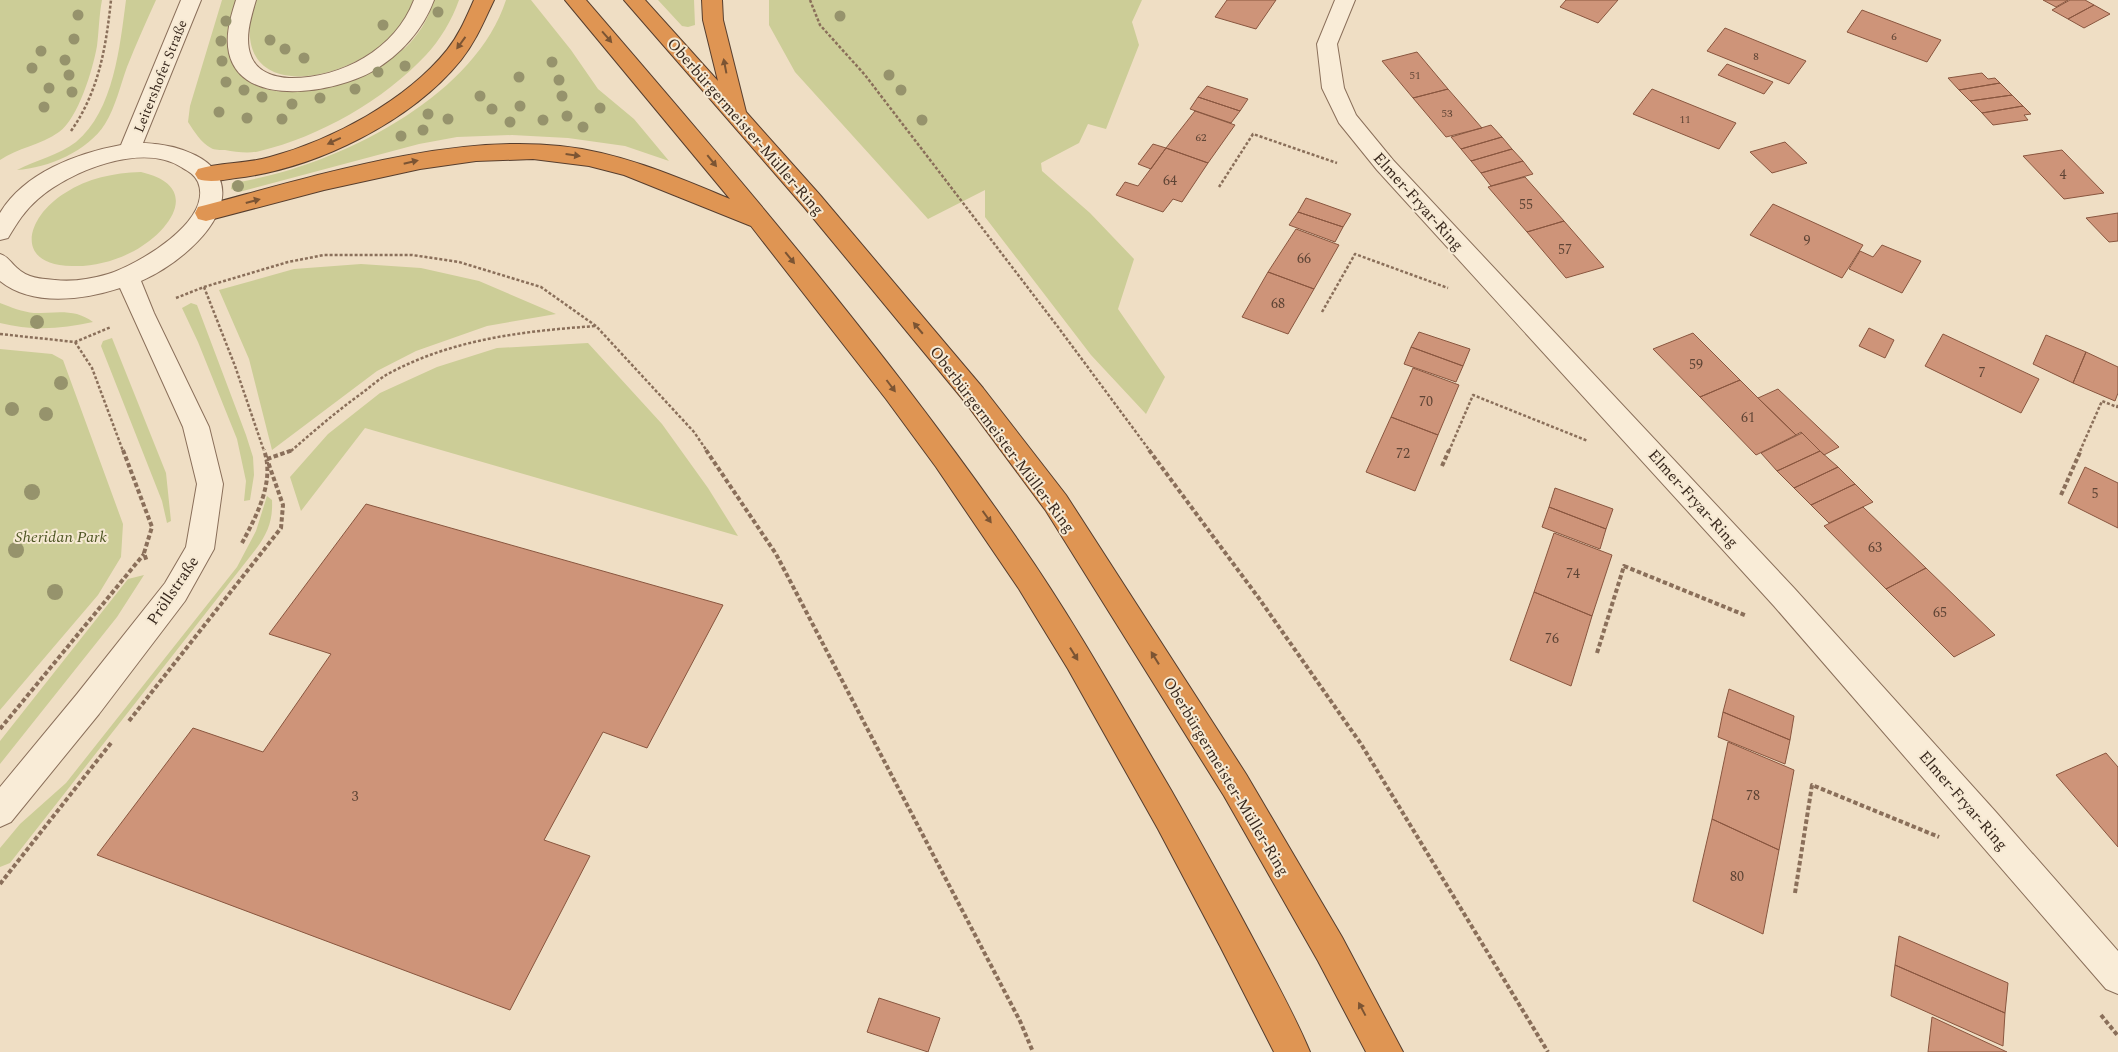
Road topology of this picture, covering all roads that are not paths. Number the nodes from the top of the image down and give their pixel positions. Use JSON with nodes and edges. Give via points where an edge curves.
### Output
{"nodes":[{"id":1,"x":191,"y":0,"type":"edge"},
{"id":2,"x":246,"y":0,"type":"edge"},
{"id":3,"x":424,"y":0,"type":"edge"},
{"id":4,"x":484,"y":0,"type":"edge"},
{"id":5,"x":575,"y":0,"type":"edge"},
{"id":6,"x":634,"y":0,"type":"edge"},
{"id":7,"x":712,"y":0,"type":"edge"},
{"id":8,"x":1345,"y":0,"type":"edge"},
{"id":9,"x":735,"y":113,"type":"junction"},
{"id":10,"x":129,"y":152,"type":"junction"},
{"id":11,"x":206,"y":174,"type":"junction"},
{"id":12,"x":7,"y":206,"type":"edge"},
{"id":13,"x":206,"y":213,"type":"junction"},
{"id":14,"x":760,"y":220,"type":"junction"},
{"id":15,"x":0,"y":232,"type":"edge"},
{"id":16,"x":0,"y":263,"type":"edge"},
{"id":17,"x":127,"y":276,"type":"junction"},
{"id":18,"x":0,"y":811,"type":"edge"},
{"id":19,"x":2118,"y":977,"type":"edge"},
{"id":20,"x":1292,"y":1052,"type":"edge"},
{"id":21,"x":1385,"y":1052,"type":"edge"}],
"edges":[{"from":1,"to":10,"type":"street","name":"Leitershofer Straße"},
{"from":2,"to":3,"type":"street","via":[[239,38],[241,59],[250,73],[267,82],[297,86],[363,68],[399,39]]},
{"from":4,"to":11,"type":"highway","one_way":true,"via":[[470,32],[446,64],[413,93],[369,124],[322,147],[272,164]]},
{"from":5,"to":14,"type":"highway","one_way":true},
{"from":6,"to":9,"type":"highway","name":"Oberbürgermeister-Müller-Ring"},
{"from":9,"to":7,"type":"highway","one_way":true,"via":[[712,20]]},
{"from":8,"to":19,"type":"street","name":"Elmer-Fryar-Ring","via":[[1327,44],[1333,88],[1347,118],[1384,165],[1784,597]]},
{"from":21,"to":9,"type":"highway","name":"Oberbürgermeister-Müller-Ring","one_way":true,"via":[[1236,785],[1056,503],[974,395]]},
{"from":10,"to":11,"type":"street","name":"Leitershofer Straße","via":[[158,151],[181,156]]},
{"from":10,"to":12,"type":"street","name":"Leitershofer Straße","via":[[90,160],[68,169]]},
{"from":11,"to":13,"type":"street","via":[[211,190]]},
{"from":12,"to":15,"type":"street","name":"Leitershofer Straße"},
{"from":13,"to":14,"type":"highway","one_way":true,"via":[[420,160],[488,151],[540,151],[589,158],[641,172]]},
{"from":13,"to":17,"type":"street","via":[[178,247],[149,267]]},
{"from":14,"to":20,"type":"highway","one_way":true,"via":[[901,400],[1001,538],[1084,668],[1168,814]]},
{"from":16,"to":17,"type":"street","via":[[15,280],[54,290],[106,284]]},
{"from":17,"to":18,"type":"street","name":"Pröllstraße","via":[[196,427],[210,484],[200,549],[175,592]]}]}
